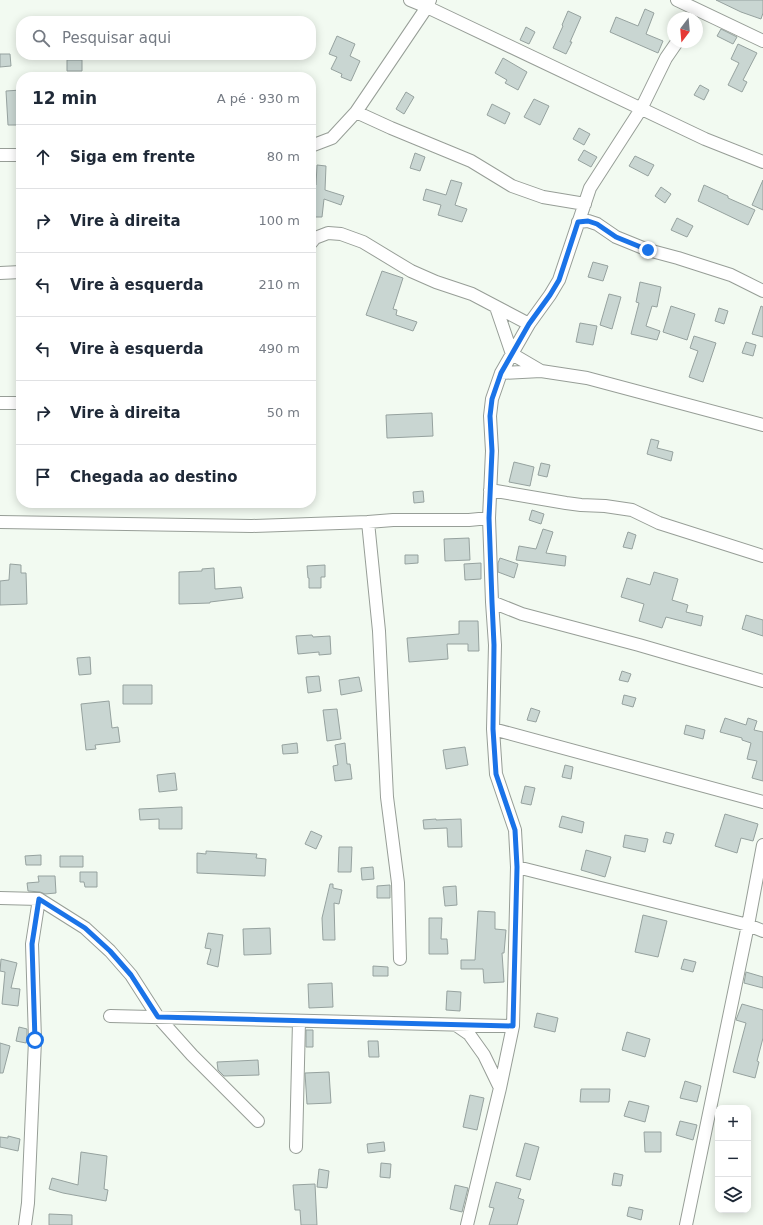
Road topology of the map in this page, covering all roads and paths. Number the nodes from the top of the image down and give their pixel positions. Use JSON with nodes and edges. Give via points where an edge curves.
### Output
{"nodes":[{"id":1,"x":410,"y":0,"type":"edge"},
{"id":2,"x":678,"y":0,"type":"edge"},
{"id":3,"x":429,"y":3,"type":"edge"},
{"id":4,"x":694,"y":12,"type":"edge"},
{"id":5,"x":703,"y":18,"type":"edge"},
{"id":6,"x":763,"y":41,"type":"edge"},
{"id":7,"x":673,"y":48,"type":"edge"},
{"id":8,"x":641,"y":109,"type":"junction"},
{"id":9,"x":356,"y":112,"type":"junction"},
{"id":10,"x":316,"y":145,"type":"edge"},
{"id":11,"x":16,"y":155,"type":"edge"},
{"id":12,"x":0,"y":156,"type":"edge"},
{"id":13,"x":763,"y":162,"type":"edge"},
{"id":14,"x":585,"y":204,"type":"junction"},
{"id":15,"x":578,"y":222,"type":"junction"},
{"id":16,"x":316,"y":238,"type":"edge"},
{"id":17,"x":16,"y":272,"type":"edge"},
{"id":18,"x":0,"y":273,"type":"edge"},
{"id":19,"x":763,"y":291,"type":"edge"},
{"id":20,"x":496,"y":307,"type":"junction"},
{"id":21,"x":529,"y":324,"type":"junction"},
{"id":22,"x":512,"y":354,"type":"junction"},
{"id":23,"x":541,"y":371,"type":"junction"},
{"id":24,"x":501,"y":373,"type":"junction"},
{"id":25,"x":0,"y":403,"type":"edge"},
{"id":26,"x":16,"y":404,"type":"edge"},
{"id":27,"x":763,"y":425,"type":"edge"},
{"id":28,"x":490,"y":490,"type":"junction"},
{"id":29,"x":489,"y":518,"type":"junction"},
{"id":30,"x":0,"y":522,"type":"edge"},
{"id":31,"x":368,"y":522,"type":"junction"},
{"id":32,"x":763,"y":556,"type":"edge"},
{"id":33,"x":492,"y":602,"type":"junction"},
{"id":34,"x":763,"y":681,"type":"edge"},
{"id":35,"x":493,"y":729,"type":"junction"},
{"id":36,"x":763,"y":802,"type":"edge"},
{"id":37,"x":763,"y":845,"type":"edge"},
{"id":38,"x":517,"y":867,"type":"junction"},
{"id":39,"x":0,"y":898,"type":"edge"},
{"id":40,"x":39,"y":899,"type":"junction"},
{"id":41,"x":748,"y":925,"type":"junction"},
{"id":42,"x":763,"y":931,"type":"edge"},
{"id":43,"x":400,"y":958,"type":"dead end"},
{"id":44,"x":110,"y":1016,"type":"dead end"},
{"id":45,"x":158,"y":1017,"type":"junction"},
{"id":46,"x":299,"y":1021,"type":"junction"},
{"id":47,"x":456,"y":1024,"type":"junction"},
{"id":48,"x":513,"y":1026,"type":"junction"},
{"id":49,"x":500,"y":1088,"type":"junction"},
{"id":50,"x":258,"y":1121,"type":"dead end"},
{"id":51,"x":296,"y":1147,"type":"dead end"},
{"id":52,"x":25,"y":1225,"type":"edge"},
{"id":53,"x":467,"y":1225,"type":"edge"},
{"id":54,"x":686,"y":1225,"type":"edge"}],
"edges":[{"from":1,"to":3,"type":"street"},
{"from":2,"to":4,"type":"street"},
{"from":3,"to":8,"type":"street"},
{"from":3,"to":9,"type":"street"},
{"from":5,"to":6,"type":"street"},
{"from":7,"to":8,"type":"street"},
{"from":8,"to":13,"type":"street","via":[[705,139]]},
{"from":8,"to":14,"type":"street","via":[[590,188]]},
{"from":9,"to":10,"type":"street","via":[[332,138]]},
{"from":9,"to":14,"type":"street","via":[[471,161],[512,186],[543,197]]},
{"from":11,"to":12,"type":"street"},
{"from":14,"to":15,"type":"street"},
{"from":15,"to":19,"type":"street","via":[[588,221],[597,224],[616,237],[648,250],[731,275]]},
{"from":15,"to":21,"type":"street","via":[[559,280]]},
{"from":16,"to":20,"type":"street","via":[[328,233],[341,234],[363,242],[411,271],[472,294]]},
{"from":17,"to":18,"type":"street"},
{"from":20,"to":21,"type":"street"},
{"from":20,"to":22,"type":"street"},
{"from":21,"to":22,"type":"street"},
{"from":22,"to":23,"type":"street"},
{"from":22,"to":24,"type":"street"},
{"from":23,"to":24,"type":"street"},
{"from":23,"to":27,"type":"street","via":[[587,378]]},
{"from":24,"to":28,"type":"street","via":[[492,399],[490,416]]},
{"from":25,"to":26,"type":"street"},
{"from":28,"to":29,"type":"street"},
{"from":28,"to":32,"type":"street","via":[[566,504],[632,510],[659,523]]},
{"from":29,"to":31,"type":"street"},
{"from":29,"to":33,"type":"street"},
{"from":30,"to":31,"type":"street","via":[[252,526]]},
{"from":31,"to":43,"type":"street","via":[[379,631],[387,797],[398,883]]},
{"from":33,"to":34,"type":"street","via":[[522,614]]},
{"from":33,"to":35,"type":"street"},
{"from":35,"to":36,"type":"street"},
{"from":35,"to":38,"type":"street","via":[[496,774],[515,830]]},
{"from":37,"to":41,"type":"street"},
{"from":38,"to":41,"type":"street"},
{"from":38,"to":48,"type":"street"},
{"from":39,"to":40,"type":"street"},
{"from":40,"to":45,"type":"street","via":[[85,928],[110,951],[131,975]]},
{"from":40,"to":52,"type":"street","via":[[32,944],[35,1040]]},
{"from":41,"to":42,"type":"street"},
{"from":41,"to":54,"type":"street"},
{"from":44,"to":45,"type":"street"},
{"from":45,"to":46,"type":"street"},
{"from":45,"to":50,"type":"street"},
{"from":46,"to":47,"type":"street"},
{"from":46,"to":51,"type":"street"},
{"from":47,"to":48,"type":"street"},
{"from":47,"to":49,"type":"street","via":[[469,1034],[484,1055]]},
{"from":48,"to":49,"type":"street"},
{"from":49,"to":53,"type":"street"}]}
